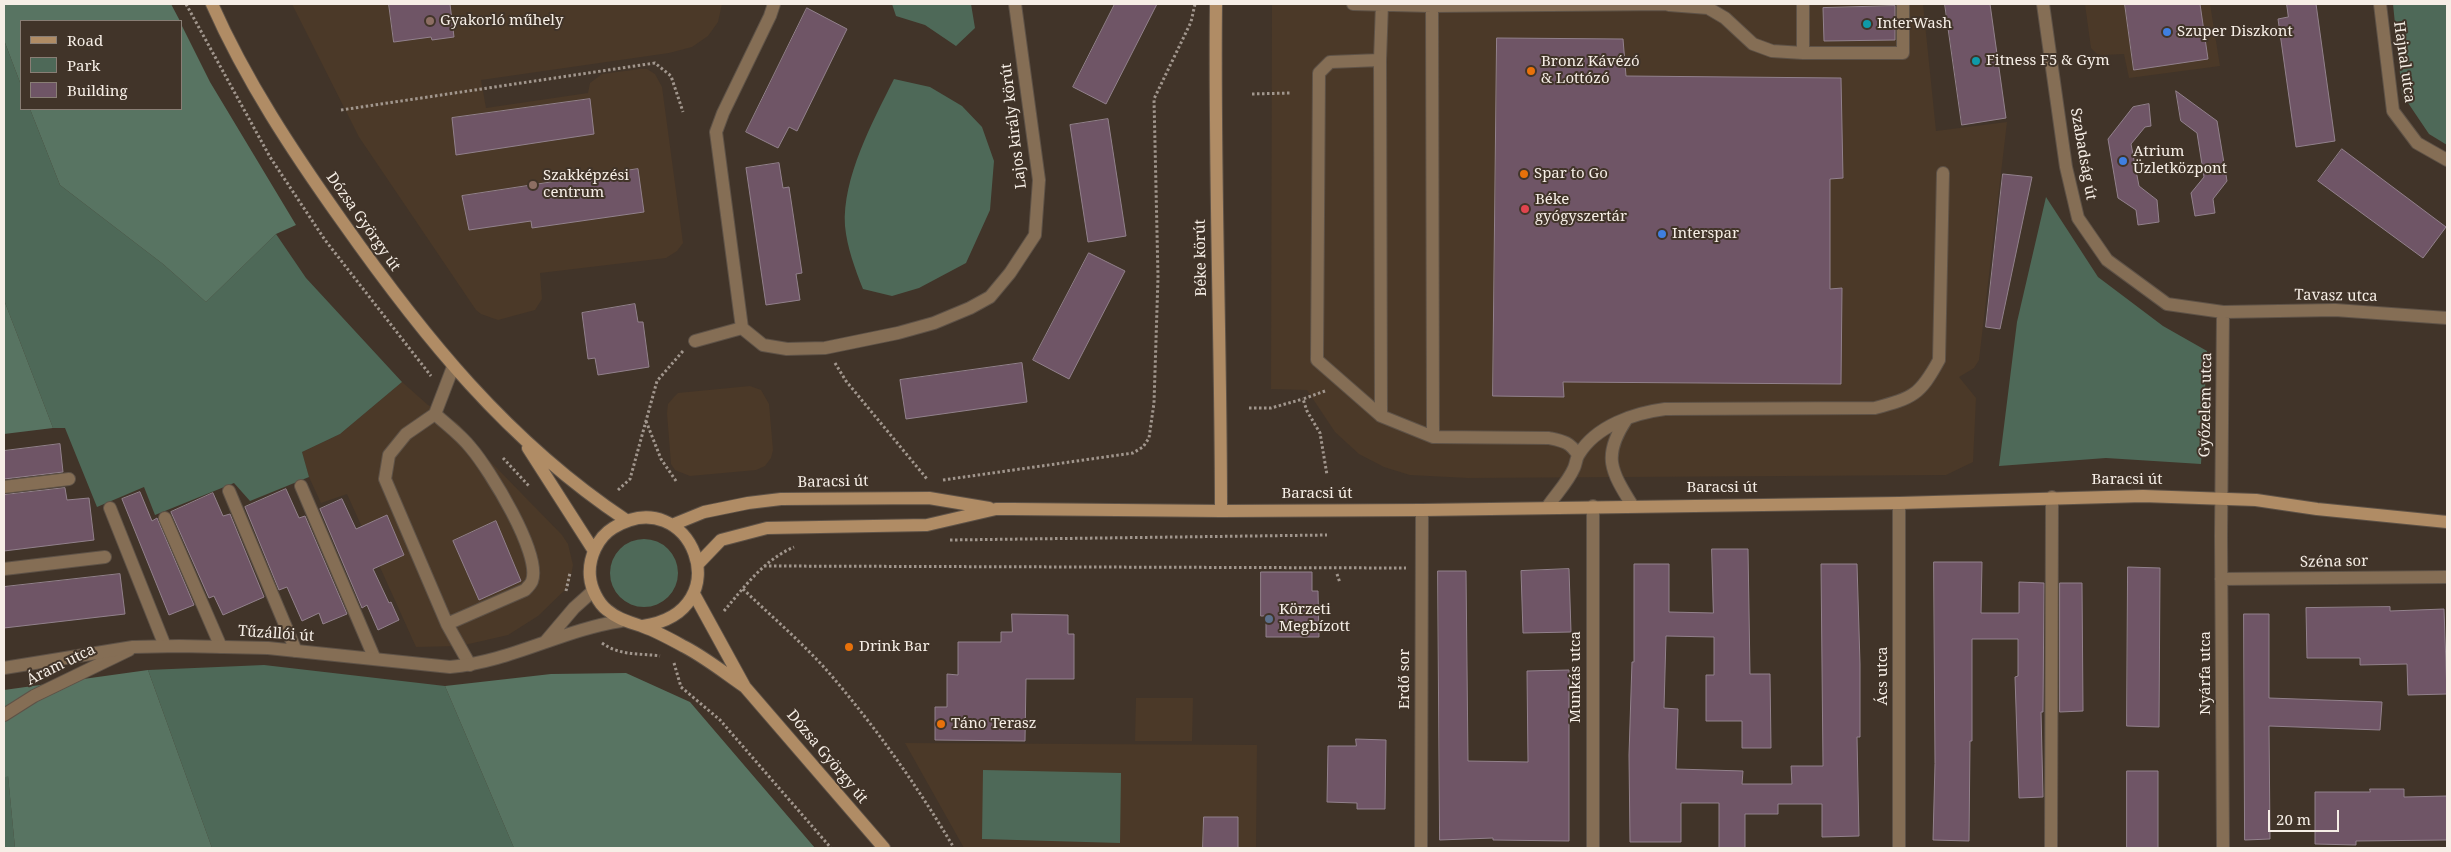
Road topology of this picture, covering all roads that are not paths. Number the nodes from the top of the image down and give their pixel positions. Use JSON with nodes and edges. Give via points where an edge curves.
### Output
{"nodes":[{"id":1,"x":212,"y":4,"type":"edge"},
{"id":2,"x":774,"y":4,"type":"edge"},
{"id":3,"x":1015,"y":4,"type":"edge"},
{"id":4,"x":1216,"y":4,"type":"edge"},
{"id":5,"x":1353,"y":4,"type":"edge"},
{"id":6,"x":1382,"y":4,"type":"edge"},
{"id":7,"x":1669,"y":4,"type":"edge"},
{"id":8,"x":1803,"y":4,"type":"edge"},
{"id":9,"x":1903,"y":4,"type":"edge"},
{"id":10,"x":2043,"y":4,"type":"edge"},
{"id":11,"x":2380,"y":4,"type":"edge"},
{"id":12,"x":1432,"y":6,"type":"junction"},
{"id":13,"x":1803,"y":53,"type":"junction"},
{"id":14,"x":1380,"y":60,"type":"junction"},
{"id":15,"x":2447,"y":160,"type":"edge"},
{"id":16,"x":1943,"y":173,"type":"dead end"},
{"id":17,"x":2223,"y":312,"type":"junction"},
{"id":18,"x":2447,"y":318,"type":"edge"},
{"id":19,"x":742,"y":328,"type":"junction"},
{"id":20,"x":694,"y":341,"type":"road end"},
{"id":21,"x":453,"y":367,"type":"junction"},
{"id":22,"x":435,"y":414,"type":"junction"},
{"id":23,"x":1382,"y":416,"type":"junction"},
{"id":24,"x":1628,"y":418,"type":"junction"},
{"id":25,"x":520,"y":436,"type":"junction"},
{"id":26,"x":1432,"y":437,"type":"junction"},
{"id":27,"x":1578,"y":455,"type":"junction"},
{"id":28,"x":69,"y":480,"type":"dead end"},
{"id":29,"x":301,"y":486,"type":"dead end"},
{"id":30,"x":4,"y":487,"type":"edge"},
{"id":31,"x":229,"y":491,"type":"dead end"},
{"id":32,"x":2052,"y":497,"type":"junction"},
{"id":33,"x":2221,"y":497,"type":"junction"},
{"id":34,"x":1899,"y":503,"type":"junction"},
{"id":35,"x":1632,"y":505,"type":"junction"},
{"id":36,"x":1548,"y":506,"type":"junction"},
{"id":37,"x":1592,"y":506,"type":"junction"},
{"id":38,"x":110,"y":508,"type":"dead end"},
{"id":39,"x":996,"y":509,"type":"junction"},
{"id":40,"x":1422,"y":510,"type":"junction"},
{"id":41,"x":1221,"y":511,"type":"junction"},
{"id":42,"x":165,"y":518,"type":"dead end"},
{"id":43,"x":626,"y":520,"type":"junction"},
{"id":44,"x":2447,"y":522,"type":"edge"},
{"id":45,"x":672,"y":525,"type":"junction"},
{"id":46,"x":594,"y":551,"type":"junction"},
{"id":47,"x":105,"y":556,"type":"dead end"},
{"id":48,"x":698,"y":564,"type":"junction"},
{"id":49,"x":4,"y":569,"type":"edge"},
{"id":50,"x":2447,"y":577,"type":"edge"},
{"id":51,"x":2222,"y":579,"type":"junction"},
{"id":52,"x":594,"y":591,"type":"junction"},
{"id":53,"x":694,"y":594,"type":"junction"},
{"id":54,"x":621,"y":621,"type":"junction"},
{"id":55,"x":447,"y":624,"type":"junction"},
{"id":56,"x":643,"y":626,"type":"junction"},
{"id":57,"x":544,"y":643,"type":"junction"},
{"id":58,"x":165,"y":646,"type":"junction"},
{"id":59,"x":221,"y":647,"type":"junction"},
{"id":60,"x":133,"y":648,"type":"junction"},
{"id":61,"x":296,"y":650,"type":"junction"},
{"id":62,"x":374,"y":658,"type":"junction"},
{"id":63,"x":470,"y":665,"type":"junction"},
{"id":64,"x":4,"y":668,"type":"edge"},
{"id":65,"x":745,"y":687,"type":"junction"},
{"id":66,"x":4,"y":715,"type":"edge"},
{"id":67,"x":884,"y":848,"type":"edge"},
{"id":68,"x":1421,"y":848,"type":"edge"},
{"id":69,"x":1593,"y":848,"type":"edge"},
{"id":70,"x":1899,"y":848,"type":"edge"},
{"id":71,"x":2051,"y":848,"type":"edge"},
{"id":72,"x":2223,"y":848,"type":"edge"}],
"edges":[{"from":1,"to":21,"type":"street","name":"Dózsa György út","via":[[266,107],[326,198]]},
{"from":2,"to":19,"type":"street","via":[[716,132]]},
{"from":3,"to":19,"type":"street","name":"Lajos király körút","via":[[1039,180],[1034,235],[990,297],[934,323],[898,334],[825,348],[786,349],[763,345]]},
{"from":4,"to":41,"type":"street","name":"Béke körút"},
{"from":5,"to":6,"type":"street"},
{"from":6,"to":12,"type":"street"},
{"from":6,"to":14,"type":"street"},
{"from":7,"to":12,"type":"street"},
{"from":7,"to":13,"type":"street","via":[[1708,8],[1725,18],[1753,44],[1772,51]]},
{"from":8,"to":13,"type":"street"},
{"from":9,"to":13,"type":"street","via":[[1903,53]]},
{"from":10,"to":17,"type":"street","name":"Szabadság út","via":[[2066,167],[2078,218],[2107,260],[2167,304]]},
{"from":11,"to":15,"type":"street","name":"Hajnal utca","via":[[2393,111],[2417,143]]},
{"from":12,"to":26,"type":"street"},
{"from":14,"to":23,"type":"street"},
{"from":14,"to":23,"type":"street","via":[[1330,62],[1319,72],[1317,360]]},
{"from":16,"to":24,"type":"street","via":[[1939,360],[1925,386],[1902,401],[1875,408],[1665,409]]},
{"from":17,"to":18,"type":"street","name":"Tavasz utca","via":[[2335,310]]},
{"from":17,"to":33,"type":"street","name":"Győzelem utca"},
{"from":19,"to":20,"type":"street"},
{"from":21,"to":22,"type":"street"},
{"from":21,"to":25,"type":"street","name":"Dózsa György út"},
{"from":22,"to":55,"type":"street","via":[[406,434],[389,455],[385,478]]},
{"from":22,"to":55,"type":"street","via":[[470,446],[507,501],[533,567],[532,581],[525,590]]},
{"from":23,"to":26,"type":"street"},
{"from":24,"to":27,"type":"street","via":[[1601,432]]},
{"from":24,"to":35,"type":"street","via":[[1615,436],[1610,451],[1611,466]]},
{"from":25,"to":43,"type":"street","name":"Dózsa György út"},
{"from":25,"to":46,"type":"street","name":"Dózsa György út"},
{"from":26,"to":27,"type":"street","via":[[1549,438],[1566,441]]},
{"from":27,"to":36,"type":"street","via":[[1574,468]]},
{"from":28,"to":30,"type":"street"},
{"from":29,"to":62,"type":"street"},
{"from":31,"to":61,"type":"street"},
{"from":32,"to":33,"type":"street","name":"Baracsi út"},
{"from":32,"to":34,"type":"street","name":"Baracsi út"},
{"from":32,"to":71,"type":"street"},
{"from":33,"to":44,"type":"street","name":"Baracsi út"},
{"from":33,"to":51,"type":"street","name":"Nyárfa utca"},
{"from":34,"to":35,"type":"street","name":"Baracsi út"},
{"from":34,"to":70,"type":"street","name":"Ács utca"},
{"from":35,"to":37,"type":"street","name":"Baracsi út"},
{"from":36,"to":37,"type":"street","name":"Baracsi út"},
{"from":36,"to":40,"type":"street","name":"Baracsi út"},
{"from":37,"to":69,"type":"street","name":"Munkás utca"},
{"from":38,"to":58,"type":"street"},
{"from":39,"to":41,"type":"street","name":"Baracsi út"},
{"from":39,"to":45,"type":"street","name":"Baracsi út","via":[[929,498],[781,499],[704,512]]},
{"from":39,"to":48,"type":"street","name":"Baracsi út","via":[[927,525],[767,528],[721,540]]},
{"from":40,"to":41,"type":"street","name":"Baracsi út"},
{"from":40,"to":68,"type":"street","name":"Erdő sor"},
{"from":42,"to":59,"type":"street"},
{"from":43,"to":45,"type":"street","via":[[650,517]]},
{"from":43,"to":46,"type":"street","via":[[606,532]]},
{"from":45,"to":48,"type":"street","via":[[694,548]]},
{"from":46,"to":52,"type":"street","via":[[590,578]]},
{"from":47,"to":49,"type":"street"},
{"from":48,"to":53,"type":"street"},
{"from":50,"to":51,"type":"street","name":"Széna sor"},
{"from":51,"to":72,"type":"street","name":"Nyárfa utca"},
{"from":52,"to":54,"type":"street","via":[[604,608]]},
{"from":52,"to":57,"type":"street","name":"Tűzállói út","via":[[574,608]]},
{"from":53,"to":56,"type":"street","via":[[686,608],[674,618]]},
{"from":53,"to":65,"type":"street","name":"Dózsa György út"},
{"from":54,"to":56,"type":"street"},
{"from":54,"to":57,"type":"street","name":"Tűzállói út","via":[[588,627]]},
{"from":55,"to":63,"type":"street"},
{"from":56,"to":65,"type":"street","name":"Dózsa György út","via":[[687,648]]},
{"from":57,"to":63,"type":"street","name":"Tűzállói út"},
{"from":58,"to":59,"type":"street","name":"Tűzállói út"},
{"from":58,"to":60,"type":"street","name":"Tűzállói út"},
{"from":59,"to":61,"type":"street","name":"Tűzállói út"},
{"from":60,"to":64,"type":"street","name":"Tűzállói út"},
{"from":60,"to":66,"type":"street","name":"Áram utca","via":[[34,696]]},
{"from":61,"to":62,"type":"street","name":"Tűzállói út"},
{"from":62,"to":63,"type":"street","name":"Tűzállói út","via":[[450,667]]},
{"from":65,"to":67,"type":"street","name":"Dózsa György út"}]}
